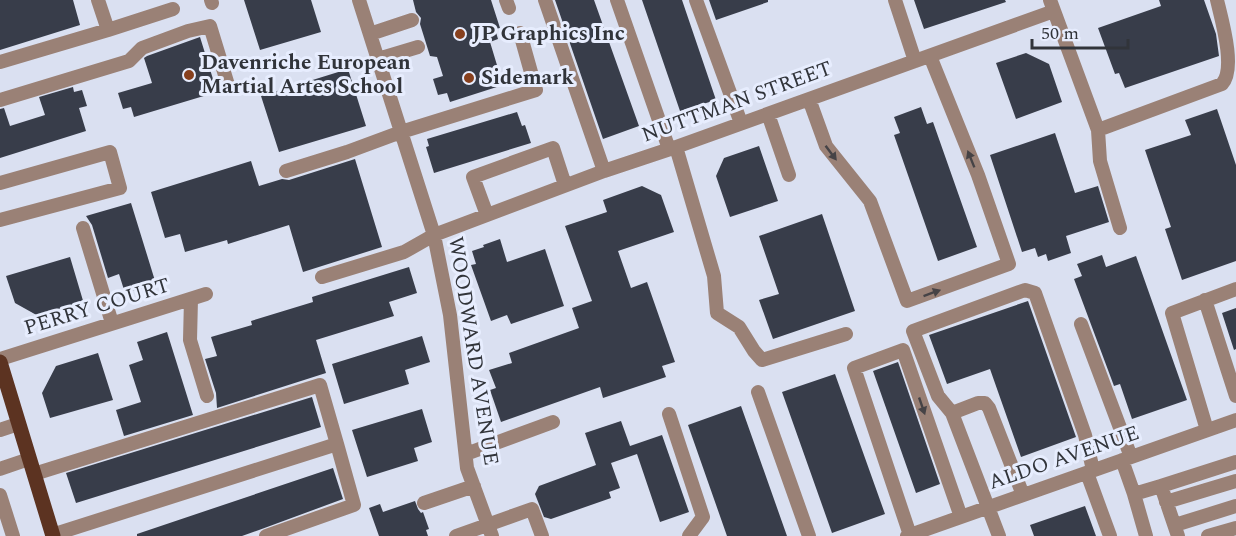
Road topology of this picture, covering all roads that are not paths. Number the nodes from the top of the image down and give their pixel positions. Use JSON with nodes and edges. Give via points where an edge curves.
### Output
{"nodes":[{"id":1,"x":98,"y":0,"type":"edge"},
{"id":2,"x":359,"y":0,"type":"edge"},
{"id":3,"x":545,"y":0,"type":"edge"},
{"id":4,"x":617,"y":0,"type":"edge"},
{"id":5,"x":696,"y":0,"type":"edge"},
{"id":6,"x":895,"y":0,"type":"edge"},
{"id":7,"x":1217,"y":0,"type":"edge"},
{"id":8,"x":1052,"y":5,"type":"edge"},
{"id":9,"x":173,"y":9,"type":"dead end"},
{"id":10,"x":412,"y":20,"type":"dead end"},
{"id":11,"x":108,"y":30,"type":"junction"},
{"id":12,"x":370,"y":33,"type":"junction"},
{"id":13,"x":520,"y":33,"type":"dead end"},
{"id":14,"x":418,"y":47,"type":"dead end"},
{"id":15,"x":930,"y":56,"type":"junction"},
{"id":16,"x":378,"y":59,"type":"junction"},
{"id":17,"x":915,"y":61,"type":"junction"},
{"id":18,"x":0,"y":62,"type":"edge"},
{"id":19,"x":228,"y":85,"type":"dead end"},
{"id":20,"x":809,"y":99,"type":"junction"},
{"id":21,"x":0,"y":100,"type":"edge"},
{"id":22,"x":768,"y":114,"type":"junction"},
{"id":23,"x":741,"y":123,"type":"junction"},
{"id":24,"x":1098,"y":130,"type":"junction"},
{"id":25,"x":401,"y":132,"type":"junction"},
{"id":26,"x":673,"y":148,"type":"junction"},
{"id":27,"x":286,"y":171,"type":"dead end"},
{"id":28,"x":604,"y":171,"type":"junction"},
{"id":29,"x":789,"y":175,"type":"dead end"},
{"id":30,"x":0,"y":183,"type":"edge"},
{"id":31,"x":565,"y":185,"type":"junction"},
{"id":32,"x":1,"y":215,"type":"edge"},
{"id":33,"x":488,"y":215,"type":"junction"},
{"id":34,"x":83,"y":228,"type":"dead end"},
{"id":35,"x":1120,"y":228,"type":"dead end"},
{"id":36,"x":434,"y":235,"type":"junction"},
{"id":37,"x":322,"y":277,"type":"dead end"},
{"id":38,"x":1236,"y":289,"type":"edge"},
{"id":39,"x":206,"y":294,"type":"dead end"},
{"id":40,"x":191,"y":299,"type":"junction"},
{"id":41,"x":1205,"y":300,"type":"junction"},
{"id":42,"x":112,"y":323,"type":"junction"},
{"id":43,"x":1081,"y":324,"type":"dead end"},
{"id":44,"x":846,"y":334,"type":"dead end"},
{"id":45,"x":0,"y":361,"type":"edge"},
{"id":46,"x":758,"y":392,"type":"dead end"},
{"id":47,"x":207,"y":396,"type":"dead end"},
{"id":48,"x":1236,"y":396,"type":"edge"},
{"id":49,"x":952,"y":412,"type":"junction"},
{"id":50,"x":669,"y":414,"type":"dead end"},
{"id":51,"x":1236,"y":420,"type":"edge"},
{"id":52,"x":553,"y":422,"type":"dead end"},
{"id":53,"x":18,"y":424,"type":"junction"},
{"id":54,"x":0,"y":429,"type":"edge"},
{"id":55,"x":1207,"y":430,"type":"junction"},
{"id":56,"x":338,"y":444,"type":"junction"},
{"id":57,"x":466,"y":454,"type":"junction"},
{"id":58,"x":1126,"y":459,"type":"junction"},
{"id":59,"x":1236,"y":462,"type":"edge"},
{"id":60,"x":32,"y":466,"type":"junction"},
{"id":61,"x":0,"y":469,"type":"edge"},
{"id":62,"x":1090,"y":471,"type":"junction"},
{"id":63,"x":1236,"y":481,"type":"edge"},
{"id":64,"x":474,"y":486,"type":"junction"},
{"id":65,"x":1161,"y":486,"type":"junction"},
{"id":66,"x":1134,"y":494,"type":"junction"},
{"id":67,"x":0,"y":495,"type":"edge"},
{"id":68,"x":1023,"y":495,"type":"junction"},
{"id":69,"x":424,"y":502,"type":"dead end"},
{"id":70,"x":1166,"y":502,"type":"junction"},
{"id":71,"x":989,"y":507,"type":"junction"},
{"id":72,"x":1236,"y":507,"type":"edge"},
{"id":73,"x":961,"y":517,"type":"junction"},
{"id":74,"x":1236,"y":528,"type":"edge"},
{"id":75,"x":490,"y":530,"type":"edge"},
{"id":76,"x":1176,"y":530,"type":"edge"},
{"id":77,"x":908,"y":535,"type":"edge"},
{"id":78,"x":13,"y":536,"type":"edge"},
{"id":79,"x":52,"y":536,"type":"edge"},
{"id":80,"x":266,"y":536,"type":"edge"},
{"id":81,"x":456,"y":536,"type":"edge"},
{"id":82,"x":542,"y":536,"type":"edge"},
{"id":83,"x":689,"y":536,"type":"edge"},
{"id":84,"x":809,"y":536,"type":"edge"},
{"id":85,"x":999,"y":536,"type":"edge"},
{"id":86,"x":1110,"y":536,"type":"edge"},
{"id":87,"x":1146,"y":536,"type":"edge"},
{"id":88,"x":1208,"y":536,"type":"edge"}],
"edges":[{"from":1,"to":11,"type":"street"},
{"from":2,"to":12,"type":"street","name":"WOODWARD AVENUE"},
{"from":3,"to":28,"type":"street"},
{"from":4,"to":26,"type":"street"},
{"from":5,"to":23,"type":"street"},
{"from":6,"to":17,"type":"street"},
{"from":7,"to":24,"type":"street","via":[[1232,62],[1227,80]]},
{"from":8,"to":15,"type":"street","name":"NUTTMAN STREET"},
{"from":8,"to":24,"type":"street"},
{"from":9,"to":11,"type":"street"},
{"from":10,"to":12,"type":"street"},
{"from":11,"to":18,"type":"street"},
{"from":12,"to":16,"type":"street","name":"WOODWARD AVENUE"},
{"from":13,"to":25,"type":"street","via":[[536,90]]},
{"from":14,"to":16,"type":"street"},
{"from":15,"to":17,"type":"street","name":"NUTTMAN STREET"},
{"from":20,"to":15,"type":"street","one_way":true,"via":[[826,146],[870,201],[907,302],[1009,264]]},
{"from":16,"to":25,"type":"street","name":"WOODWARD AVENUE"},
{"from":17,"to":20,"type":"street","name":"NUTTMAN STREET"},
{"from":19,"to":21,"type":"street","via":[[210,26],[141,48],[129,61]]},
{"from":20,"to":22,"type":"street","name":"NUTTMAN STREET"},
{"from":22,"to":23,"type":"street","name":"NUTTMAN STREET"},
{"from":22,"to":29,"type":"street"},
{"from":23,"to":26,"type":"street","name":"NUTTMAN STREET"},
{"from":24,"to":35,"type":"street","via":[[1100,161]]},
{"from":25,"to":27,"type":"street"},
{"from":25,"to":36,"type":"street","name":"WOODWARD AVENUE"},
{"from":26,"to":28,"type":"street","name":"NUTTMAN STREET"},
{"from":26,"to":44,"type":"street","via":[[714,276],[717,313],[739,327],[762,360]]},
{"from":28,"to":31,"type":"street","name":"NUTTMAN STREET"},
{"from":30,"to":32,"type":"street","via":[[110,152],[120,188]]},
{"from":31,"to":33,"type":"street","name":"NUTTMAN STREET"},
{"from":31,"to":33,"type":"street","via":[[553,148],[473,177]]},
{"from":33,"to":36,"type":"street","name":"NUTTMAN STREET"},
{"from":34,"to":42,"type":"street"},
{"from":36,"to":37,"type":"street","name":"NUTTMAN STREET","via":[[404,252]]},
{"from":36,"to":57,"type":"street","name":"WOODWARD AVENUE","via":[[450,315]]},
{"from":38,"to":41,"type":"street"},
{"from":39,"to":40,"type":"street","name":"PERRY COURT"},
{"from":40,"to":42,"type":"street","name":"PERRY COURT"},
{"from":40,"to":47,"type":"street","via":[[190,340]]},
{"from":41,"to":48,"type":"street"},
{"from":41,"to":55,"type":"street","via":[[1172,313]]},
{"from":42,"to":45,"type":"street","name":"PERRY COURT"},
{"from":43,"to":58,"type":"street"},
{"from":45,"to":53,"type":"main road"},
{"from":46,"to":84,"type":"street"},
{"from":49,"to":62,"type":"street","via":[[938,396],[913,331],[1025,290],[1035,293],[1085,435]]},
{"from":49,"to":68,"type":"street","via":[[985,403]]},
{"from":49,"to":71,"type":"street"},
{"from":50,"to":83,"type":"street","via":[[703,517]]},
{"from":51,"to":55,"type":"street","name":"ALDO AVENUE"},
{"from":52,"to":57,"type":"street"},
{"from":53,"to":54,"type":"street"},
{"from":53,"to":60,"type":"main road"},
{"from":55,"to":58,"type":"street","name":"ALDO AVENUE"},
{"from":56,"to":60,"type":"street","via":[[320,386]]},
{"from":56,"to":79,"type":"street"},
{"from":56,"to":80,"type":"street","via":[[354,505]]},
{"from":57,"to":64,"type":"street","name":"WOODWARD AVENUE"},
{"from":58,"to":62,"type":"street","name":"ALDO AVENUE"},
{"from":58,"to":66,"type":"street"},
{"from":59,"to":65,"type":"street"},
{"from":60,"to":61,"type":"street"},
{"from":60,"to":79,"type":"main road"},
{"from":62,"to":68,"type":"street","name":"ALDO AVENUE"},
{"from":62,"to":86,"type":"street"},
{"from":63,"to":70,"type":"street"},
{"from":64,"to":69,"type":"street"},
{"from":64,"to":75,"type":"street","name":"WOODWARD AVENUE"},
{"from":65,"to":66,"type":"street"},
{"from":65,"to":70,"type":"street"},
{"from":66,"to":87,"type":"street"},
{"from":67,"to":78,"type":"street"},
{"from":68,"to":71,"type":"street","name":"ALDO AVENUE"},
{"from":70,"to":76,"type":"street"},
{"from":71,"to":73,"type":"street","name":"ALDO AVENUE"},
{"from":71,"to":85,"type":"street"},
{"from":72,"to":76,"type":"street"},
{"from":73,"to":77,"type":"street","name":"ALDO AVENUE"},
{"from":77,"to":73,"type":"street","one_way":true,"via":[[854,368],[903,350]]},
{"from":74,"to":88,"type":"street"},
{"from":75,"to":81,"type":"street"},
{"from":75,"to":82,"type":"street","via":[[532,509]]}]}
